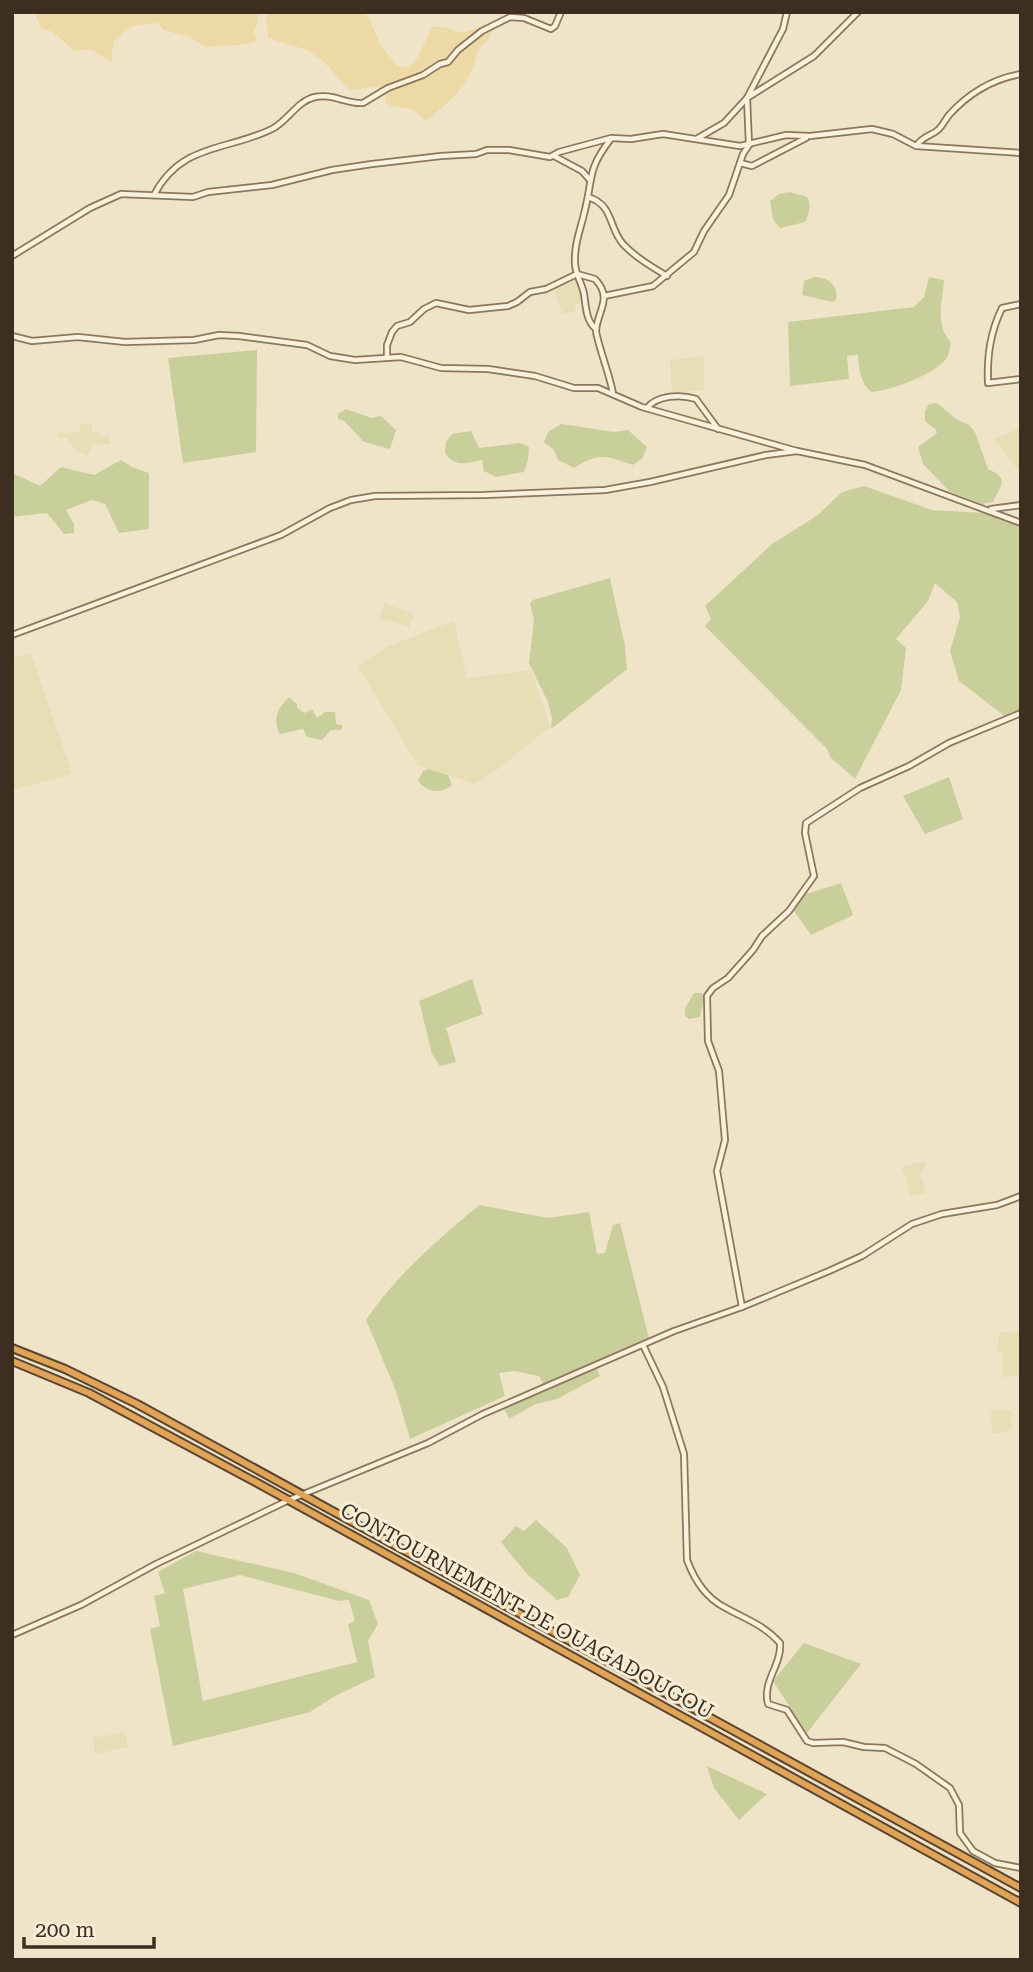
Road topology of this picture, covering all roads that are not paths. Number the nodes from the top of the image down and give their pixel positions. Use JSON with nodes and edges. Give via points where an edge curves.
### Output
{"nodes":[{"id":1,"x":561,"y":12,"type":"edge"},
{"id":2,"x":788,"y":12,"type":"edge"},
{"id":3,"x":858,"y":12,"type":"edge"},
{"id":4,"x":1021,"y":74,"type":"edge"},
{"id":5,"x":747,"y":99,"type":"junction"},
{"id":6,"x":810,"y":136,"type":"junction"},
{"id":7,"x":611,"y":138,"type":"junction"},
{"id":8,"x":698,"y":138,"type":"junction"},
{"id":9,"x":750,"y":145,"type":"junction"},
{"id":10,"x":916,"y":146,"type":"junction"},
{"id":11,"x":1021,"y":153,"type":"edge"},
{"id":12,"x":554,"y":156,"type":"junction"},
{"id":13,"x":740,"y":163,"type":"junction"},
{"id":14,"x":589,"y":180,"type":"junction"},
{"id":15,"x":154,"y":195,"type":"junction"},
{"id":16,"x":588,"y":197,"type":"junction"},
{"id":17,"x":12,"y":256,"type":"edge"},
{"id":18,"x":577,"y":274,"type":"junction"},
{"id":19,"x":667,"y":276,"type":"junction"},
{"id":20,"x":604,"y":296,"type":"junction"},
{"id":21,"x":1021,"y":304,"type":"edge"},
{"id":22,"x":596,"y":329,"type":"junction"},
{"id":23,"x":12,"y":336,"type":"edge"},
{"id":24,"x":387,"y":357,"type":"junction"},
{"id":25,"x":1021,"y":379,"type":"edge"},
{"id":26,"x":613,"y":394,"type":"junction"},
{"id":27,"x":647,"y":408,"type":"junction"},
{"id":28,"x":718,"y":430,"type":"junction"},
{"id":29,"x":797,"y":451,"type":"junction"},
{"id":30,"x":1021,"y":505,"type":"edge"},
{"id":31,"x":988,"y":509,"type":"junction"},
{"id":32,"x":1020,"y":522,"type":"edge"},
{"id":33,"x":12,"y":635,"type":"edge"},
{"id":34,"x":1021,"y":713,"type":"edge"},
{"id":35,"x":1021,"y":1196,"type":"edge"},
{"id":36,"x":742,"y":1307,"type":"junction"},
{"id":37,"x":643,"y":1345,"type":"junction"},
{"id":38,"x":12,"y":1348,"type":"edge"},
{"id":39,"x":12,"y":1361,"type":"edge"},
{"id":40,"x":303,"y":1494,"type":"junction"},
{"id":41,"x":289,"y":1500,"type":"junction"},
{"id":42,"x":12,"y":1635,"type":"edge"},
{"id":43,"x":1021,"y":1868,"type":"edge"},
{"id":44,"x":1021,"y":1888,"type":"edge"},
{"id":45,"x":1021,"y":1903,"type":"edge"}],
"edges":[{"from":1,"to":15,"type":"street","via":[[551,29],[524,18],[507,18],[482,31],[448,62],[363,103],[331,96],[307,100],[270,130],[190,156],[168,174]]},
{"from":2,"to":5,"type":"street"},
{"from":3,"to":5,"type":"street","via":[[814,56]]},
{"from":4,"to":10,"type":"street","via":[[984,86]]},
{"from":5,"to":8,"type":"street","via":[[724,123]]},
{"from":5,"to":9,"type":"street"},
{"from":6,"to":9,"type":"street","via":[[780,135]]},
{"from":6,"to":10,"type":"street","via":[[872,129]]},
{"from":6,"to":13,"type":"street","via":[[759,164]]},
{"from":7,"to":8,"type":"street","via":[[663,134]]},
{"from":7,"to":12,"type":"street"},
{"from":7,"to":14,"type":"street"},
{"from":8,"to":9,"type":"street"},
{"from":9,"to":13,"type":"street"},
{"from":10,"to":11,"type":"street"},
{"from":12,"to":14,"type":"street"},
{"from":12,"to":15,"type":"street","via":[[487,150],[332,170],[281,184],[193,197]]},
{"from":13,"to":19,"type":"street","via":[[729,195],[694,252]]},
{"from":14,"to":16,"type":"street"},
{"from":15,"to":17,"type":"street","via":[[114,197]]},
{"from":16,"to":18,"type":"street","via":[[577,232]]},
{"from":16,"to":19,"type":"street","via":[[602,204],[626,247]]},
{"from":18,"to":20,"type":"street","via":[[595,279]]},
{"from":18,"to":22,"type":"street","via":[[590,323]]},
{"from":18,"to":24,"type":"street","via":[[508,306],[469,310],[436,303],[397,326],[387,345]]},
{"from":19,"to":20,"type":"street","via":[[653,286]]},
{"from":20,"to":22,"type":"street"},
{"from":21,"to":25,"type":"street","via":[[1002,309],[987,363],[988,383]]},
{"from":22,"to":26,"type":"street"},
{"from":23,"to":24,"type":"street","via":[[32,341],[78,337],[125,342],[239,336],[307,345],[330,356],[355,360]]},
{"from":24,"to":26,"type":"street","via":[[441,368],[535,376]]},
{"from":26,"to":27,"type":"street"},
{"from":27,"to":28,"type":"street"},
{"from":27,"to":28,"type":"street","via":[[659,399],[696,399]]},
{"from":28,"to":29,"type":"street"},
{"from":29,"to":31,"type":"street","via":[[865,465]]},
{"from":29,"to":33,"type":"street","via":[[604,490],[351,500],[281,535]]},
{"from":30,"to":31,"type":"street"},
{"from":31,"to":32,"type":"street"},
{"from":34,"to":36,"type":"street","via":[[860,788],[806,823],[814,876],[789,911],[707,996],[708,1041],[719,1071],[725,1140],[717,1171]]},
{"from":35,"to":36,"type":"street","via":[[912,1224],[862,1256]]},
{"from":36,"to":37,"type":"street"},
{"from":37,"to":40,"type":"street"},
{"from":37,"to":43,"type":"street","via":[[663,1387],[684,1454],[687,1560],[693,1576],[710,1598],[762,1626],[780,1643],[768,1681],[768,1704],[787,1710],[807,1741],[885,1748],[916,1764],[950,1788],[958,1805],[960,1833],[973,1851],[995,1863]]},
{"from":38,"to":40,"type":"highway","name":"CONTOURNEMENT DE OUAGADOUGOU","via":[[137,1404]]},
{"from":39,"to":41,"type":"highway","name":"CONTOURNEMENT DE OUAGADOUGOU","via":[[89,1393]]},
{"from":40,"to":41,"type":"street"},
{"from":40,"to":44,"type":"highway","name":"CONTOURNEMENT DE OUAGADOUGOU"},
{"from":41,"to":42,"type":"street"},
{"from":41,"to":45,"type":"highway","name":"CONTOURNEMENT DE OUAGADOUGOU"}]}
